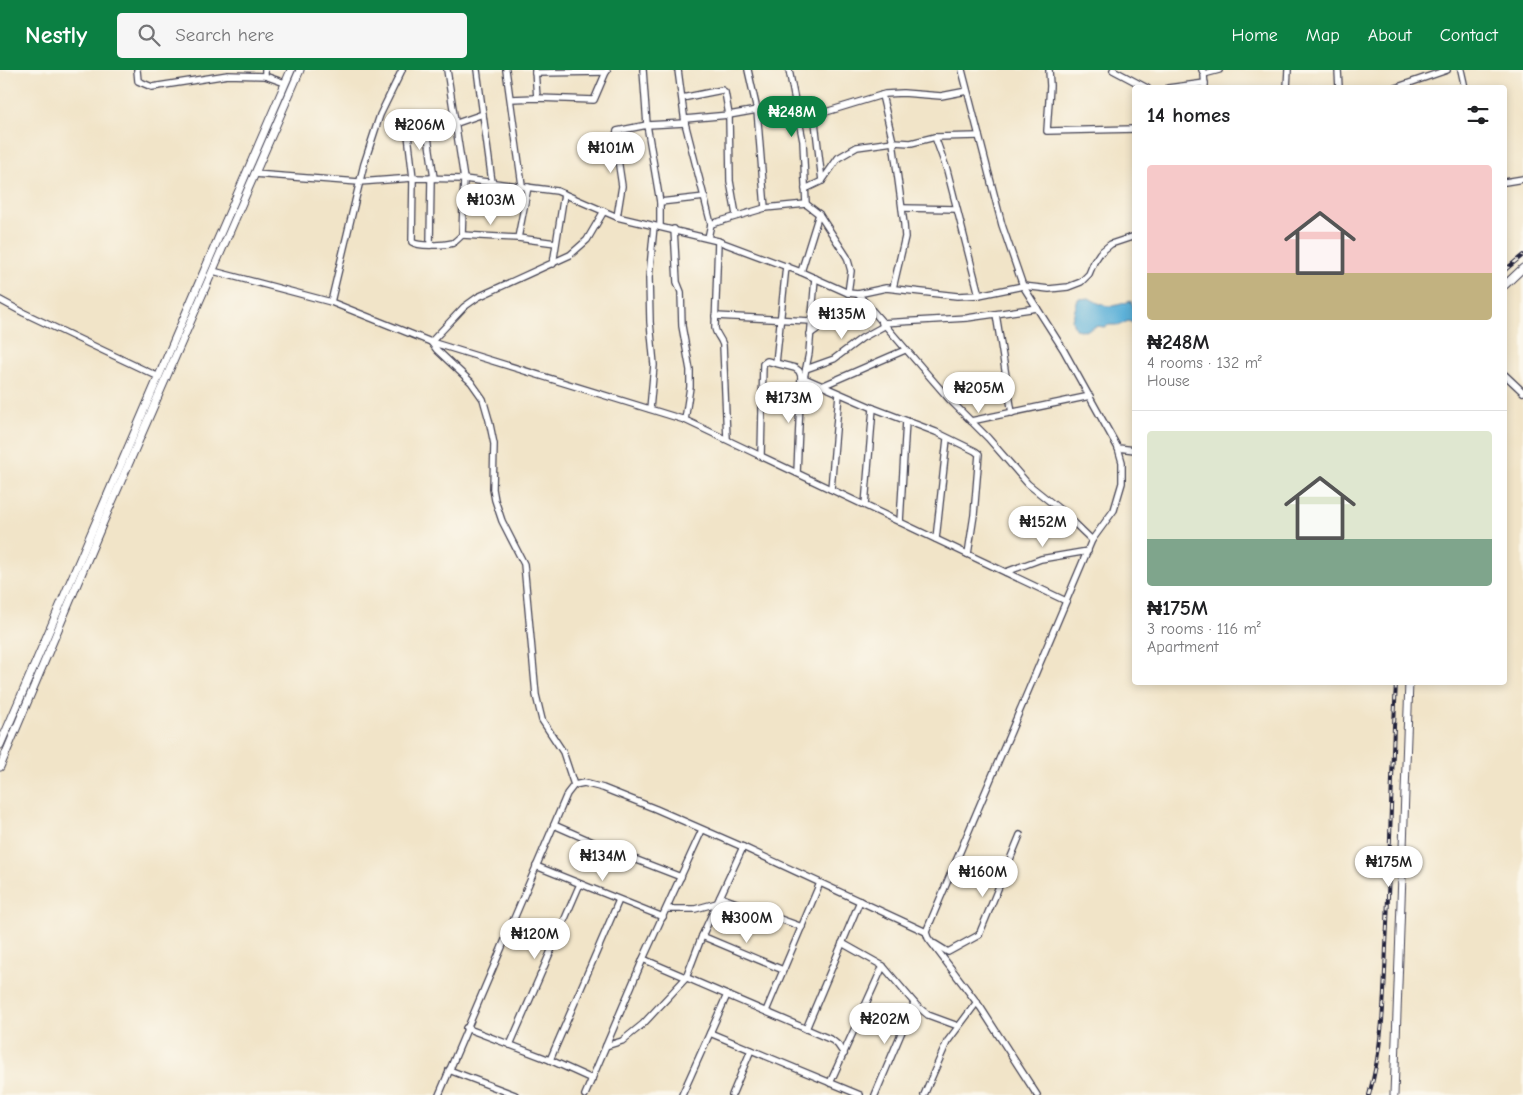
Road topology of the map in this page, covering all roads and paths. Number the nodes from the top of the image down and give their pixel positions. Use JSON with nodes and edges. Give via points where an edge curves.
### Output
{"nodes":[{"id":1,"x":137,"y":70,"type":"edge"},
{"id":2,"x":291,"y":70,"type":"edge"},
{"id":3,"x":300,"y":70,"type":"edge"},
{"id":4,"x":402,"y":70,"type":"edge"},
{"id":5,"x":447,"y":70,"type":"edge"},
{"id":6,"x":477,"y":70,"type":"edge"},
{"id":7,"x":506,"y":70,"type":"edge"},
{"id":8,"x":643,"y":70,"type":"edge"},
{"id":9,"x":678,"y":70,"type":"edge"},
{"id":10,"x":748,"y":70,"type":"edge"},
{"id":11,"x":789,"y":70,"type":"edge"},
{"id":12,"x":962,"y":70,"type":"edge"},
{"id":13,"x":1049,"y":70,"type":"edge"},
{"id":14,"x":1113,"y":70,"type":"edge"},
{"id":15,"x":1219,"y":70,"type":"edge"},
{"id":16,"x":1288,"y":70,"type":"edge"},
{"id":17,"x":1338,"y":70,"type":"edge"},
{"id":18,"x":1447,"y":70,"type":"edge"},
{"id":19,"x":1461,"y":70,"type":"edge"},
{"id":20,"x":607,"y":71,"type":"edge"},
{"id":21,"x":535,"y":72,"type":"edge"},
{"id":22,"x":1203,"y":72,"type":"edge"},
{"id":23,"x":265,"y":73,"type":"edge"},
{"id":24,"x":285,"y":84,"type":"junction"},
{"id":25,"x":1141,"y":85,"type":"edge"},
{"id":26,"x":1205,"y":85,"type":"edge"},
{"id":27,"x":1287,"y":85,"type":"edge"},
{"id":28,"x":1339,"y":85,"type":"edge"},
{"id":29,"x":1404,"y":85,"type":"edge"},
{"id":30,"x":1464,"y":85,"type":"edge"},
{"id":31,"x":967,"y":91,"type":"junction"},
{"id":32,"x":882,"y":95,"type":"junction"},
{"id":33,"x":537,"y":98,"type":"junction"},
{"id":34,"x":682,"y":98,"type":"junction"},
{"id":35,"x":511,"y":99,"type":"junction"},
{"id":36,"x":757,"y":110,"type":"junction"},
{"id":37,"x":483,"y":114,"type":"junction"},
{"id":38,"x":730,"y":115,"type":"junction"},
{"id":39,"x":425,"y":116,"type":"dead end"},
{"id":40,"x":685,"y":121,"type":"junction"},
{"id":41,"x":457,"y":123,"type":"junction"},
{"id":42,"x":647,"y":125,"type":"junction"},
{"id":43,"x":407,"y":126,"type":"dead end"},
{"id":44,"x":1132,"y":129,"type":"edge"},
{"id":45,"x":979,"y":136,"type":"junction"},
{"id":46,"x":935,"y":137,"type":"junction"},
{"id":47,"x":893,"y":142,"type":"junction"},
{"id":48,"x":254,"y":174,"type":"junction"},
{"id":49,"x":413,"y":178,"type":"junction"},
{"id":50,"x":432,"y":178,"type":"junction"},
{"id":51,"x":464,"y":179,"type":"junction"},
{"id":52,"x":1523,"y":179,"type":"edge"},
{"id":53,"x":822,"y":181,"type":"junction"},
{"id":54,"x":359,"y":182,"type":"junction"},
{"id":55,"x":492,"y":182,"type":"junction"},
{"id":56,"x":1507,"y":182,"type":"edge"},
{"id":57,"x":525,"y":186,"type":"junction"},
{"id":58,"x":805,"y":189,"type":"junction"},
{"id":59,"x":564,"y":194,"type":"junction"},
{"id":60,"x":705,"y":198,"type":"junction"},
{"id":61,"x":660,"y":202,"type":"junction"},
{"id":62,"x":806,"y":204,"type":"junction"},
{"id":63,"x":765,"y":208,"type":"junction"},
{"id":64,"x":902,"y":208,"type":"junction"},
{"id":65,"x":957,"y":209,"type":"junction"},
{"id":66,"x":604,"y":211,"type":"junction"},
{"id":67,"x":819,"y":214,"type":"junction"},
{"id":68,"x":736,"y":215,"type":"junction"},
{"id":69,"x":617,"y":217,"type":"junction"},
{"id":70,"x":711,"y":224,"type":"junction"},
{"id":71,"x":657,"y":226,"type":"junction"},
{"id":72,"x":674,"y":229,"type":"junction"},
{"id":73,"x":462,"y":235,"type":"junction"},
{"id":74,"x":1132,"y":237,"type":"edge"},
{"id":75,"x":518,"y":238,"type":"junction"},
{"id":76,"x":708,"y":238,"type":"junction"},
{"id":77,"x":718,"y":241,"type":"junction"},
{"id":78,"x":556,"y":243,"type":"junction"},
{"id":79,"x":430,"y":244,"type":"junction"},
{"id":80,"x":553,"y":264,"type":"junction"},
{"id":81,"x":786,"y":266,"type":"junction"},
{"id":82,"x":1523,"y":268,"type":"edge"},
{"id":83,"x":213,"y":271,"type":"junction"},
{"id":84,"x":801,"y":272,"type":"junction"},
{"id":85,"x":815,"y":278,"type":"junction"},
{"id":86,"x":1507,"y":283,"type":"edge"},
{"id":87,"x":1023,"y":286,"type":"junction"},
{"id":88,"x":893,"y":288,"type":"junction"},
{"id":89,"x":848,"y":293,"type":"junction"},
{"id":90,"x":979,"y":295,"type":"junction"},
{"id":91,"x":859,"y":297,"type":"junction"},
{"id":92,"x":0,"y":300,"type":"edge"},
{"id":93,"x":331,"y":302,"type":"junction"},
{"id":94,"x":193,"y":306,"type":"junction"},
{"id":95,"x":1038,"y":308,"type":"junction"},
{"id":96,"x":996,"y":314,"type":"junction"},
{"id":97,"x":715,"y":316,"type":"junction"},
{"id":98,"x":780,"y":319,"type":"junction"},
{"id":99,"x":811,"y":321,"type":"junction"},
{"id":100,"x":883,"y":324,"type":"junction"},
{"id":101,"x":810,"y":334,"type":"junction"},
{"id":102,"x":431,"y":342,"type":"junction"},
{"id":103,"x":905,"y":350,"type":"junction"},
{"id":104,"x":776,"y":363,"type":"junction"},
{"id":105,"x":806,"y":369,"type":"junction"},
{"id":106,"x":159,"y":377,"type":"junction"},
{"id":107,"x":802,"y":377,"type":"junction"},
{"id":108,"x":1507,"y":377,"type":"edge"},
{"id":109,"x":822,"y":386,"type":"junction"},
{"id":110,"x":1523,"y":392,"type":"edge"},
{"id":111,"x":839,"y":394,"type":"junction"},
{"id":112,"x":1090,"y":396,"type":"junction"},
{"id":113,"x":873,"y":408,"type":"junction"},
{"id":114,"x":650,"y":409,"type":"junction"},
{"id":115,"x":1012,"y":413,"type":"junction"},
{"id":116,"x":686,"y":420,"type":"junction"},
{"id":117,"x":906,"y":421,"type":"junction"},
{"id":118,"x":971,"y":421,"type":"junction"},
{"id":119,"x":727,"y":439,"type":"junction"},
{"id":120,"x":947,"y":439,"type":"junction"},
{"id":121,"x":1118,"y":448,"type":"junction"},
{"id":122,"x":1132,"y":450,"type":"edge"},
{"id":123,"x":761,"y":456,"type":"junction"},
{"id":124,"x":797,"y":473,"type":"junction"},
{"id":125,"x":831,"y":489,"type":"junction"},
{"id":126,"x":865,"y":505,"type":"junction"},
{"id":127,"x":900,"y":522,"type":"junction"},
{"id":128,"x":936,"y":539,"type":"junction"},
{"id":129,"x":1092,"y":540,"type":"junction"},
{"id":130,"x":1088,"y":550,"type":"junction"},
{"id":131,"x":968,"y":554,"type":"junction"},
{"id":132,"x":1006,"y":572,"type":"junction"},
{"id":133,"x":1066,"y":601,"type":"junction"},
{"id":134,"x":1408,"y":685,"type":"edge"},
{"id":135,"x":0,"y":745,"type":"edge"},
{"id":136,"x":0,"y":767,"type":"edge"},
{"id":137,"x":574,"y":785,"type":"junction"},
{"id":138,"x":554,"y":825,"type":"junction"},
{"id":139,"x":702,"y":830,"type":"junction"},
{"id":140,"x":1020,"y":835,"type":"dead end"},
{"id":141,"x":744,"y":847,"type":"junction"},
{"id":142,"x":536,"y":866,"type":"junction"},
{"id":143,"x":681,"y":877,"type":"junction"},
{"id":144,"x":820,"y":883,"type":"junction"},
{"id":145,"x":580,"y":884,"type":"junction"},
{"id":146,"x":619,"y":900,"type":"junction"},
{"id":147,"x":719,"y":900,"type":"junction"},
{"id":148,"x":860,"y":901,"type":"junction"},
{"id":149,"x":666,"y":909,"type":"junction"},
{"id":150,"x":663,"y":917,"type":"junction"},
{"id":151,"x":802,"y":927,"type":"junction"},
{"id":152,"x":926,"y":932,"type":"junction"},
{"id":153,"x":702,"y":936,"type":"junction"},
{"id":154,"x":930,"y":940,"type":"junction"},
{"id":155,"x":842,"y":943,"type":"junction"},
{"id":156,"x":644,"y":959,"type":"junction"},
{"id":157,"x":883,"y":966,"type":"junction"},
{"id":158,"x":783,"y":970,"type":"junction"},
{"id":159,"x":686,"y":978,"type":"junction"},
{"id":160,"x":727,"y":994,"type":"junction"},
{"id":161,"x":977,"y":1002,"type":"junction"},
{"id":162,"x":914,"y":1003,"type":"junction"},
{"id":163,"x":766,"y":1011,"type":"junction"},
{"id":164,"x":958,"y":1026,"type":"junction"},
{"id":165,"x":466,"y":1028,"type":"junction"},
{"id":166,"x":806,"y":1029,"type":"junction"},
{"id":167,"x":710,"y":1033,"type":"junction"},
{"id":168,"x":510,"y":1045,"type":"junction"},
{"id":169,"x":606,"y":1046,"type":"junction"},
{"id":170,"x":751,"y":1050,"type":"junction"},
{"id":171,"x":844,"y":1054,"type":"junction"},
{"id":172,"x":550,"y":1060,"type":"junction"},
{"id":173,"x":450,"y":1070,"type":"junction"},
{"id":174,"x":592,"y":1079,"type":"junction"},
{"id":175,"x":830,"y":1083,"type":"junction"},
{"id":176,"x":733,"y":1094,"type":"edge"},
{"id":177,"x":439,"y":1095,"type":"edge"},
{"id":178,"x":515,"y":1095,"type":"edge"},
{"id":179,"x":585,"y":1095,"type":"edge"},
{"id":180,"x":682,"y":1095,"type":"edge"},
{"id":181,"x":741,"y":1095,"type":"edge"},
{"id":182,"x":860,"y":1095,"type":"edge"},
{"id":183,"x":875,"y":1095,"type":"edge"},
{"id":184,"x":924,"y":1095,"type":"edge"},
{"id":185,"x":1037,"y":1095,"type":"edge"},
{"id":186,"x":1394,"y":1095,"type":"edge"}],
"edges":[{"from":1,"to":23,"type":"street","via":[[138,81],[152,87],[228,75]]},
{"from":2,"to":24,"type":"street"},
{"from":3,"to":48,"type":"street"},
{"from":4,"to":54,"type":"street","via":[[380,115]]},
{"from":5,"to":41,"type":"street"},
{"from":6,"to":37,"type":"street"},
{"from":7,"to":35,"type":"street"},
{"from":8,"to":42,"type":"street"},
{"from":9,"to":34,"type":"street"},
{"from":10,"to":36,"type":"street"},
{"from":11,"to":58,"type":"street","via":[[803,141]]},
{"from":12,"to":31,"type":"street"},
{"from":13,"to":44,"type":"street","via":[[1047,131]]},
{"from":14,"to":25,"type":"street"},
{"from":15,"to":22,"type":"street"},
{"from":16,"to":27,"type":"street"},
{"from":17,"to":28,"type":"street"},
{"from":18,"to":29,"type":"street"},
{"from":19,"to":30,"type":"street"},
{"from":20,"to":21,"type":"street"},
{"from":20,"to":33,"type":"street","via":[[594,100]]},
{"from":21,"to":33,"type":"street"},
{"from":22,"to":26,"type":"street"},
{"from":23,"to":24,"type":"street"},
{"from":24,"to":94,"type":"street"},
{"from":31,"to":32,"type":"street","via":[[941,96]]},
{"from":31,"to":45,"type":"street"},
{"from":32,"to":47,"type":"street"},
{"from":32,"to":53,"type":"street","via":[[816,115]]},
{"from":33,"to":35,"type":"street"},
{"from":34,"to":38,"type":"street","via":[[724,91]]},
{"from":34,"to":40,"type":"street"},
{"from":35,"to":57,"type":"street"},
{"from":36,"to":38,"type":"street"},
{"from":36,"to":63,"type":"street"},
{"from":37,"to":41,"type":"street"},
{"from":37,"to":55,"type":"street"},
{"from":38,"to":40,"type":"street"},
{"from":38,"to":68,"type":"street","via":[[730,174]]},
{"from":39,"to":50,"type":"street"},
{"from":40,"to":42,"type":"street"},
{"from":40,"to":60,"type":"street"},
{"from":41,"to":51,"type":"street"},
{"from":42,"to":61,"type":"street"},
{"from":42,"to":69,"type":"street","via":[[620,130],[616,134],[622,186]]},
{"from":43,"to":49,"type":"street"},
{"from":45,"to":46,"type":"street"},
{"from":45,"to":87,"type":"street","via":[[1002,225]]},
{"from":46,"to":47,"type":"street","via":[[911,143]]},
{"from":46,"to":65,"type":"street"},
{"from":47,"to":53,"type":"street","via":[[848,151],[838,158]]},
{"from":47,"to":64,"type":"street"},
{"from":48,"to":54,"type":"street"},
{"from":48,"to":83,"type":"street"},
{"from":49,"to":50,"type":"street"},
{"from":49,"to":54,"type":"street"},
{"from":49,"to":79,"type":"street","via":[[411,239],[414,244]]},
{"from":50,"to":51,"type":"street"},
{"from":50,"to":79,"type":"street"},
{"from":51,"to":55,"type":"street"},
{"from":51,"to":73,"type":"street"},
{"from":52,"to":56,"type":"street"},
{"from":53,"to":58,"type":"street"},
{"from":54,"to":93,"type":"street"},
{"from":55,"to":57,"type":"street"},
{"from":57,"to":59,"type":"street"},
{"from":57,"to":75,"type":"street"},
{"from":58,"to":62,"type":"street"},
{"from":59,"to":66,"type":"street"},
{"from":59,"to":78,"type":"street"},
{"from":60,"to":61,"type":"street"},
{"from":60,"to":70,"type":"street"},
{"from":61,"to":71,"type":"street"},
{"from":62,"to":63,"type":"street"},
{"from":62,"to":67,"type":"street"},
{"from":63,"to":68,"type":"street"},
{"from":64,"to":65,"type":"street"},
{"from":64,"to":88,"type":"street","via":[[905,237]]},
{"from":65,"to":90,"type":"street"},
{"from":66,"to":69,"type":"street"},
{"from":66,"to":80,"type":"street","via":[[580,248]]},
{"from":67,"to":84,"type":"street"},
{"from":67,"to":89,"type":"street","via":[[847,257],[851,271]]},
{"from":68,"to":70,"type":"street"},
{"from":69,"to":71,"type":"street"},
{"from":70,"to":76,"type":"street"},
{"from":71,"to":72,"type":"street"},
{"from":71,"to":114,"type":"street","via":[[650,278],[654,365]]},
{"from":72,"to":76,"type":"street"},
{"from":72,"to":116,"type":"street","via":[[677,282],[690,370]]},
{"from":73,"to":75,"type":"street"},
{"from":73,"to":79,"type":"street","via":[[455,242]]},
{"from":74,"to":87,"type":"street","via":[[1112,244],[1100,253],[1081,282],[1049,289]]},
{"from":75,"to":78,"type":"street"},
{"from":76,"to":77,"type":"street"},
{"from":77,"to":81,"type":"street"},
{"from":77,"to":97,"type":"street"},
{"from":78,"to":80,"type":"street"},
{"from":80,"to":102,"type":"street","via":[[478,297]]},
{"from":81,"to":84,"type":"street"},
{"from":81,"to":98,"type":"street"},
{"from":82,"to":86,"type":"street"},
{"from":83,"to":93,"type":"street"},
{"from":83,"to":94,"type":"street"},
{"from":84,"to":85,"type":"street"},
{"from":85,"to":89,"type":"street"},
{"from":85,"to":99,"type":"street"},
{"from":87,"to":90,"type":"street"},
{"from":87,"to":95,"type":"street"},
{"from":88,"to":90,"type":"street","via":[[957,296]]},
{"from":88,"to":91,"type":"street"},
{"from":89,"to":91,"type":"street"},
{"from":91,"to":100,"type":"street"},
{"from":91,"to":101,"type":"street"},
{"from":92,"to":106,"type":"street"},
{"from":93,"to":102,"type":"street"},
{"from":94,"to":106,"type":"street"},
{"from":94,"to":136,"type":"street"},
{"from":95,"to":96,"type":"street"},
{"from":95,"to":112,"type":"street"},
{"from":96,"to":100,"type":"street"},
{"from":96,"to":115,"type":"street"},
{"from":97,"to":98,"type":"street"},
{"from":97,"to":119,"type":"street","via":[[716,333],[723,345]]},
{"from":98,"to":99,"type":"street"},
{"from":98,"to":104,"type":"street"},
{"from":99,"to":101,"type":"street"},
{"from":100,"to":103,"type":"street"},
{"from":100,"to":105,"type":"street","via":[[834,359]]},
{"from":101,"to":105,"type":"street"},
{"from":102,"to":114,"type":"street"},
{"from":102,"to":137,"type":"street","via":[[483,398],[494,444],[495,500],[524,564],[536,695],[542,720],[563,752]]},
{"from":103,"to":109,"type":"street"},
{"from":103,"to":118,"type":"street"},
{"from":104,"to":107,"type":"street","via":[[798,370]]},
{"from":104,"to":123,"type":"street","via":[[767,361],[763,364]]},
{"from":105,"to":107,"type":"street"},
{"from":106,"to":135,"type":"street"},
{"from":107,"to":109,"type":"street"},
{"from":107,"to":124,"type":"street"},
{"from":108,"to":110,"type":"street"},
{"from":109,"to":111,"type":"street"},
{"from":111,"to":113,"type":"street"},
{"from":111,"to":125,"type":"street"},
{"from":112,"to":115,"type":"street"},
{"from":112,"to":121,"type":"street"},
{"from":113,"to":117,"type":"street"},
{"from":113,"to":126,"type":"street"},
{"from":114,"to":116,"type":"street"},
{"from":115,"to":118,"type":"street"},
{"from":116,"to":119,"type":"street"},
{"from":117,"to":120,"type":"street"},
{"from":117,"to":127,"type":"street"},
{"from":118,"to":129,"type":"street","via":[[1028,484]]},
{"from":119,"to":123,"type":"street"},
{"from":120,"to":128,"type":"street"},
{"from":120,"to":131,"type":"street","via":[[975,451],[979,456]]},
{"from":121,"to":122,"type":"street"},
{"from":121,"to":129,"type":"street","via":[[1122,483],[1114,510]]},
{"from":123,"to":124,"type":"street"},
{"from":124,"to":125,"type":"street"},
{"from":125,"to":126,"type":"street"},
{"from":126,"to":127,"type":"street"},
{"from":127,"to":128,"type":"street"},
{"from":128,"to":131,"type":"street"},
{"from":129,"to":130,"type":"street"},
{"from":130,"to":132,"type":"street","via":[[1040,559]]},
{"from":130,"to":133,"type":"street"},
{"from":131,"to":132,"type":"street"},
{"from":132,"to":133,"type":"street"},
{"from":133,"to":152,"type":"street"},
{"from":134,"to":186,"type":"street"},
{"from":137,"to":138,"type":"street"},
{"from":137,"to":139,"type":"street","via":[[584,783],[603,788]]},
{"from":138,"to":142,"type":"street"},
{"from":138,"to":143,"type":"street"},
{"from":139,"to":141,"type":"street"},
{"from":139,"to":143,"type":"street"},
{"from":140,"to":154,"type":"street","via":[[979,934],[948,952]]},
{"from":141,"to":144,"type":"street"},
{"from":141,"to":147,"type":"street"},
{"from":142,"to":145,"type":"street"},
{"from":142,"to":165,"type":"street"},
{"from":143,"to":149,"type":"street"},
{"from":144,"to":148,"type":"street"},
{"from":144,"to":151,"type":"street"},
{"from":145,"to":146,"type":"street"},
{"from":145,"to":168,"type":"street"},
{"from":146,"to":150,"type":"street"},
{"from":146,"to":172,"type":"street"},
{"from":147,"to":149,"type":"street","via":[[695,909]]},
{"from":147,"to":151,"type":"street"},
{"from":147,"to":153,"type":"street"},
{"from":148,"to":152,"type":"street"},
{"from":148,"to":155,"type":"street"},
{"from":149,"to":150,"type":"street"},
{"from":150,"to":156,"type":"street"},
{"from":151,"to":158,"type":"street"},
{"from":152,"to":154,"type":"street"},
{"from":153,"to":158,"type":"street"},
{"from":153,"to":159,"type":"street"},
{"from":154,"to":161,"type":"street"},
{"from":155,"to":157,"type":"street"},
{"from":155,"to":166,"type":"street"},
{"from":156,"to":159,"type":"street"},
{"from":156,"to":169,"type":"street"},
{"from":157,"to":162,"type":"street"},
{"from":157,"to":171,"type":"street"},
{"from":158,"to":163,"type":"street"},
{"from":159,"to":160,"type":"street"},
{"from":159,"to":169,"type":"street","via":[[643,1024],[622,1041]]},
{"from":160,"to":163,"type":"street"},
{"from":160,"to":167,"type":"street"},
{"from":161,"to":164,"type":"street"},
{"from":161,"to":185,"type":"street"},
{"from":162,"to":164,"type":"street","via":[[928,1015]]},
{"from":162,"to":183,"type":"street"},
{"from":163,"to":166,"type":"street"},
{"from":164,"to":184,"type":"street","via":[[947,1042]]},
{"from":165,"to":168,"type":"street"},
{"from":165,"to":173,"type":"street"},
{"from":166,"to":171,"type":"street","via":[[832,1040]]},
{"from":167,"to":170,"type":"street"},
{"from":167,"to":180,"type":"street"},
{"from":168,"to":172,"type":"street"},
{"from":169,"to":174,"type":"street"},
{"from":170,"to":175,"type":"street"},
{"from":170,"to":176,"type":"street"},
{"from":171,"to":175,"type":"street"},
{"from":172,"to":174,"type":"street"},
{"from":173,"to":177,"type":"street"},
{"from":173,"to":178,"type":"street"},
{"from":174,"to":179,"type":"street"},
{"from":175,"to":182,"type":"street"},
{"from":176,"to":181,"type":"street"}]}
